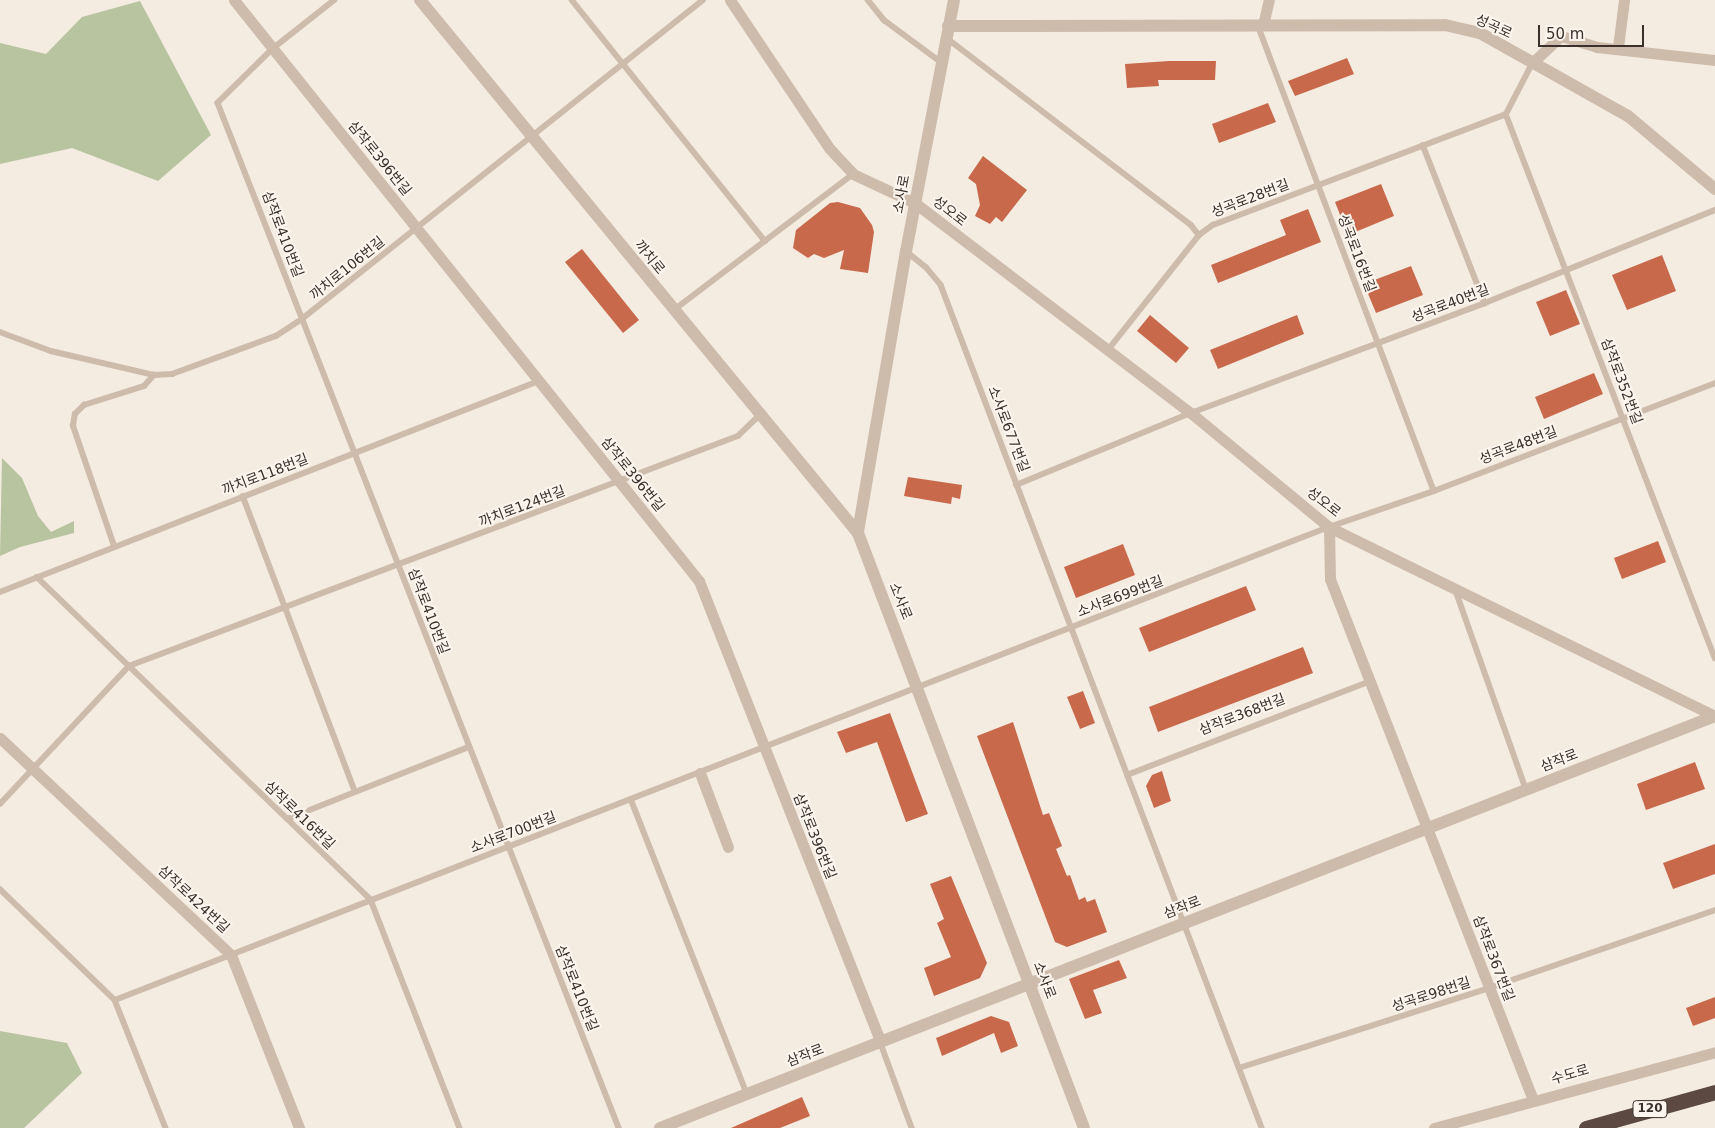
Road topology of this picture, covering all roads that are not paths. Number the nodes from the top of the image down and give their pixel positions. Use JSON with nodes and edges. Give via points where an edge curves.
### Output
{"nodes":[{"id":1,"x":234,"y":0,"type":"edge"},
{"id":2,"x":335,"y":0,"type":"edge"},
{"id":3,"x":420,"y":0,"type":"edge"},
{"id":4,"x":572,"y":0,"type":"edge"},
{"id":5,"x":703,"y":0,"type":"edge"},
{"id":6,"x":730,"y":0,"type":"edge"},
{"id":7,"x":868,"y":0,"type":"edge"},
{"id":8,"x":954,"y":0,"type":"edge"},
{"id":9,"x":1269,"y":0,"type":"edge"},
{"id":10,"x":1624,"y":0,"type":"edge"},
{"id":11,"x":1260,"y":25,"type":"junction"},
{"id":12,"x":947,"y":32,"type":"junction"},
{"id":13,"x":1618,"y":47,"type":"junction"},
{"id":14,"x":273,"y":49,"type":"junction"},
{"id":15,"x":1715,"y":60,"type":"edge"},
{"id":16,"x":941,"y":62,"type":"junction"},
{"id":17,"x":1533,"y":62,"type":"junction"},
{"id":18,"x":623,"y":64,"type":"junction"},
{"id":19,"x":1506,"y":114,"type":"junction"},
{"id":20,"x":532,"y":136,"type":"junction"},
{"id":21,"x":1423,"y":145,"type":"junction"},
{"id":22,"x":853,"y":174,"type":"junction"},
{"id":23,"x":1318,"y":185,"type":"junction"},
{"id":24,"x":1715,"y":189,"type":"edge"},
{"id":25,"x":915,"y":204,"type":"junction"},
{"id":26,"x":1715,"y":210,"type":"edge"},
{"id":27,"x":416,"y":228,"type":"junction"},
{"id":28,"x":1199,"y":234,"type":"junction"},
{"id":29,"x":765,"y":241,"type":"junction"},
{"id":30,"x":906,"y":251,"type":"junction"},
{"id":31,"x":1567,"y":271,"type":"junction"},
{"id":32,"x":1485,"y":303,"type":"junction"},
{"id":33,"x":674,"y":310,"type":"junction"},
{"id":34,"x":302,"y":319,"type":"junction"},
{"id":35,"x":0,"y":332,"type":"edge"},
{"id":36,"x":1379,"y":344,"type":"junction"},
{"id":37,"x":1107,"y":352,"type":"junction"},
{"id":38,"x":154,"y":375,"type":"junction"},
{"id":39,"x":539,"y":381,"type":"junction"},
{"id":40,"x":1715,"y":383,"type":"edge"},
{"id":41,"x":1191,"y":413,"type":"junction"},
{"id":42,"x":760,"y":415,"type":"junction"},
{"id":43,"x":1623,"y":418,"type":"junction"},
{"id":44,"x":354,"y":452,"type":"junction"},
{"id":45,"x":619,"y":482,"type":"junction"},
{"id":46,"x":1016,"y":485,"type":"junction"},
{"id":47,"x":1434,"y":491,"type":"junction"},
{"id":48,"x":243,"y":496,"type":"junction"},
{"id":49,"x":1329,"y":527,"type":"junction"},
{"id":50,"x":858,"y":533,"type":"junction"},
{"id":51,"x":114,"y":546,"type":"junction"},
{"id":52,"x":398,"y":566,"type":"junction"},
{"id":53,"x":36,"y":577,"type":"junction"},
{"id":54,"x":1455,"y":588,"type":"junction"},
{"id":55,"x":0,"y":592,"type":"edge"},
{"id":56,"x":285,"y":607,"type":"junction"},
{"id":57,"x":1071,"y":629,"type":"junction"},
{"id":58,"x":1715,"y":658,"type":"edge"},
{"id":59,"x":129,"y":666,"type":"junction"},
{"id":60,"x":1368,"y":682,"type":"junction"},
{"id":61,"x":919,"y":688,"type":"junction"},
{"id":62,"x":1715,"y":716,"type":"edge"},
{"id":63,"x":0,"y":738,"type":"edge"},
{"id":64,"x":468,"y":747,"type":"junction"},
{"id":65,"x":764,"y":748,"type":"junction"},
{"id":66,"x":33,"y":768,"type":"junction"},
{"id":67,"x":700,"y":773,"type":"junction"},
{"id":68,"x":1126,"y":775,"type":"junction"},
{"id":69,"x":1526,"y":789,"type":"junction"},
{"id":70,"x":355,"y":791,"type":"junction"},
{"id":71,"x":632,"y":799,"type":"junction"},
{"id":72,"x":0,"y":804,"type":"edge"},
{"id":73,"x":286,"y":819,"type":"junction"},
{"id":74,"x":1428,"y":828,"type":"junction"},
{"id":75,"x":508,"y":847,"type":"junction"},
{"id":76,"x":728,"y":847,"type":"dead end"},
{"id":77,"x":0,"y":889,"type":"edge"},
{"id":78,"x":371,"y":900,"type":"junction"},
{"id":79,"x":1715,"y":910,"type":"edge"},
{"id":80,"x":1183,"y":922,"type":"junction"},
{"id":81,"x":231,"y":955,"type":"junction"},
{"id":82,"x":1030,"y":982,"type":"junction"},
{"id":83,"x":1489,"y":988,"type":"junction"},
{"id":84,"x":115,"y":1000,"type":"junction"},
{"id":85,"x":880,"y":1041,"type":"junction"},
{"id":86,"x":1715,"y":1052,"type":"edge"},
{"id":87,"x":1239,"y":1068,"type":"junction"},
{"id":88,"x":1715,"y":1092,"type":"edge"},
{"id":89,"x":747,"y":1094,"type":"junction"},
{"id":90,"x":1533,"y":1100,"type":"junction"},
{"id":91,"x":166,"y":1128,"type":"edge"},
{"id":92,"x":299,"y":1128,"type":"edge"},
{"id":93,"x":460,"y":1128,"type":"edge"},
{"id":94,"x":619,"y":1128,"type":"edge"},
{"id":95,"x":660,"y":1128,"type":"edge"},
{"id":96,"x":912,"y":1128,"type":"edge"},
{"id":97,"x":1084,"y":1128,"type":"edge"},
{"id":98,"x":1262,"y":1128,"type":"edge"},
{"id":99,"x":1434,"y":1128,"type":"edge"},
{"id":100,"x":1586,"y":1128,"type":"edge"}],
"edges":[{"from":1,"to":14,"type":"street","name":"삼작로396번길"},
{"from":2,"to":14,"type":"lane"},
{"from":3,"to":20,"type":"street","name":"까치로"},
{"from":4,"to":18,"type":"lane"},
{"from":5,"to":18,"type":"lane","name":"까치로106번길"},
{"from":6,"to":22,"type":"street","name":"성오로","via":[[829,148]]},
{"from":7,"to":16,"type":"lane","via":[[884,20]]},
{"from":8,"to":12,"type":"street","name":"소사로"},
{"from":9,"to":11,"type":"street"},
{"from":10,"to":13,"type":"street"},
{"from":11,"to":12,"type":"street","name":"성곡로"},
{"from":11,"to":17,"type":"street","name":"성곡로","via":[[1445,24],[1480,33]]},
{"from":11,"to":23,"type":"lane","name":"성곡로16번길"},
{"from":12,"to":16,"type":"street","name":"소사로"},
{"from":12,"to":28,"type":"lane"},
{"from":13,"to":15,"type":"street"},
{"from":13,"to":17,"type":"street","via":[[1597,47],[1561,36]]},
{"from":14,"to":27,"type":"street","name":"삼작로396번길"},
{"from":14,"to":34,"type":"lane","name":"삼작로410번길","via":[[218,103]]},
{"from":16,"to":25,"type":"street","name":"소사로"},
{"from":17,"to":19,"type":"lane"},
{"from":17,"to":24,"type":"street","name":"성곡로","via":[[1628,116]]},
{"from":18,"to":20,"type":"lane","name":"까치로106번길"},
{"from":18,"to":29,"type":"lane"},
{"from":19,"to":21,"type":"lane","name":"성곡로28번길"},
{"from":19,"to":31,"type":"lane","name":"삼작로352번길"},
{"from":20,"to":27,"type":"lane","name":"까치로106번길"},
{"from":20,"to":33,"type":"street","name":"까치로"},
{"from":21,"to":23,"type":"lane","name":"성곡로28번길"},
{"from":21,"to":32,"type":"lane"},
{"from":22,"to":25,"type":"street","name":"성오로"},
{"from":22,"to":29,"type":"lane"},
{"from":23,"to":28,"type":"lane","name":"성곡로28번길","via":[[1213,225]]},
{"from":23,"to":36,"type":"lane","name":"성곡로16번길"},
{"from":25,"to":30,"type":"street","name":"소사로"},
{"from":25,"to":37,"type":"street","name":"성오로"},
{"from":26,"to":31,"type":"lane","name":"성곡로40번길"},
{"from":27,"to":34,"type":"lane","name":"까치로106번길"},
{"from":27,"to":39,"type":"street","name":"삼작로396번길"},
{"from":28,"to":37,"type":"lane","name":"성곡로28번길"},
{"from":29,"to":33,"type":"lane"},
{"from":30,"to":46,"type":"lane","name":"소사로677번길","via":[[941,285]]},
{"from":30,"to":50,"type":"street","name":"소사로"},
{"from":31,"to":32,"type":"lane","name":"성곡로40번길"},
{"from":31,"to":43,"type":"lane","name":"삼작로352번길"},
{"from":32,"to":36,"type":"lane","name":"성곡로40번길"},
{"from":33,"to":42,"type":"street","name":"까치로"},
{"from":34,"to":38,"type":"lane","name":"까치로106번길","via":[[276,336],[172,374]]},
{"from":34,"to":44,"type":"lane","name":"삼작로410번길"},
{"from":35,"to":38,"type":"lane","name":"까치로106번길","via":[[51,351]]},
{"from":36,"to":41,"type":"lane","name":"성곡로40번길"},
{"from":36,"to":47,"type":"lane","name":"성곡로16번길"},
{"from":37,"to":41,"type":"street","name":"성오로"},
{"from":38,"to":51,"type":"lane","name":"까치로106번길","via":[[144,386],[84,405],[75,414],[73,426]]},
{"from":39,"to":44,"type":"lane","name":"까치로118번길"},
{"from":39,"to":45,"type":"street","name":"삼작로396번길"},
{"from":40,"to":43,"type":"lane","name":"성곡로48번길"},
{"from":41,"to":46,"type":"lane"},
{"from":41,"to":49,"type":"street","name":"성오로"},
{"from":42,"to":45,"type":"lane","name":"까치로124번길","via":[[738,436]]},
{"from":42,"to":50,"type":"street","name":"까치로"},
{"from":43,"to":47,"type":"lane","name":"성곡로48번길"},
{"from":43,"to":58,"type":"lane","name":"삼작로352번길"},
{"from":44,"to":48,"type":"lane","name":"까치로118번길"},
{"from":44,"to":52,"type":"lane","name":"삼작로410번길"},
{"from":45,"to":52,"type":"lane","name":"까치로124번길"},
{"from":45,"to":65,"type":"street","name":"삼작로396번길","via":[[699,581]]},
{"from":46,"to":57,"type":"lane","name":"소사로677번길"},
{"from":47,"to":49,"type":"lane","name":"성곡로48번길"},
{"from":48,"to":51,"type":"lane","name":"까치로118번길"},
{"from":48,"to":56,"type":"lane"},
{"from":49,"to":54,"type":"street","name":"성오로"},
{"from":49,"to":57,"type":"lane","name":"소사로699번길"},
{"from":49,"to":60,"type":"street","via":[[1330,579]]},
{"from":50,"to":61,"type":"street","name":"소사로"},
{"from":51,"to":53,"type":"lane","name":"까치로118번길"},
{"from":52,"to":56,"type":"lane","name":"까치로124번길"},
{"from":52,"to":64,"type":"lane","name":"삼작로410번길"},
{"from":53,"to":55,"type":"lane","name":"까치로118번길"},
{"from":53,"to":59,"type":"lane","name":"삼작로416번길"},
{"from":54,"to":62,"type":"street","name":"성오로"},
{"from":54,"to":69,"type":"lane"},
{"from":56,"to":59,"type":"lane","name":"까치로124번길"},
{"from":56,"to":70,"type":"lane"},
{"from":57,"to":61,"type":"lane","name":"소사로699번길"},
{"from":57,"to":68,"type":"lane","name":"소사로677번길"},
{"from":59,"to":66,"type":"lane","name":"까치로124번길"},
{"from":59,"to":73,"type":"lane","name":"삼작로416번길"},
{"from":60,"to":68,"type":"lane","name":"삼작로368번길"},
{"from":60,"to":74,"type":"street"},
{"from":61,"to":65,"type":"lane","name":"소사로700번길"},
{"from":61,"to":82,"type":"street","name":"소사로"},
{"from":62,"to":69,"type":"street","name":"삼작로"},
{"from":63,"to":66,"type":"street","name":"삼작로424번길"},
{"from":64,"to":70,"type":"lane"},
{"from":64,"to":75,"type":"lane","name":"삼작로410번길"},
{"from":65,"to":67,"type":"lane","name":"소사로700번길"},
{"from":65,"to":85,"type":"street","name":"삼작로396번길"},
{"from":66,"to":72,"type":"lane","name":"까치로124번길"},
{"from":66,"to":81,"type":"street","name":"삼작로424번길"},
{"from":67,"to":71,"type":"lane","name":"소사로700번길"},
{"from":67,"to":76,"type":"street"},
{"from":68,"to":80,"type":"lane","name":"소사로677번길"},
{"from":69,"to":74,"type":"street","name":"삼작로"},
{"from":70,"to":73,"type":"lane"},
{"from":71,"to":75,"type":"lane","name":"소사로700번길"},
{"from":71,"to":89,"type":"lane"},
{"from":73,"to":78,"type":"lane","name":"삼작로416번길"},
{"from":74,"to":80,"type":"street","name":"삼작로"},
{"from":74,"to":83,"type":"street","name":"삼작로367번길"},
{"from":75,"to":78,"type":"lane","name":"소사로700번길"},
{"from":75,"to":94,"type":"lane","name":"삼작로410번길"},
{"from":77,"to":84,"type":"lane"},
{"from":78,"to":81,"type":"lane","name":"소사로700번길"},
{"from":78,"to":93,"type":"lane","name":"삼작로416번길"},
{"from":79,"to":83,"type":"lane","name":"성곡로98번길"},
{"from":80,"to":82,"type":"street","name":"삼작로"},
{"from":80,"to":87,"type":"lane","name":"소사로677번길"},
{"from":81,"to":84,"type":"lane","name":"소사로700번길"},
{"from":81,"to":92,"type":"street","name":"삼작로424번길"},
{"from":82,"to":85,"type":"street","name":"삼작로"},
{"from":82,"to":97,"type":"street","name":"소사로"},
{"from":83,"to":87,"type":"lane","name":"성곡로98번길"},
{"from":83,"to":90,"type":"street","name":"삼작로367번길"},
{"from":84,"to":91,"type":"lane"},
{"from":85,"to":89,"type":"street","name":"삼작로"},
{"from":85,"to":96,"type":"lane"},
{"from":86,"to":90,"type":"street","name":"수도로"},
{"from":87,"to":98,"type":"lane","name":"소사로677번길"},
{"from":88,"to":100,"type":"highway","number":"120"},
{"from":89,"to":95,"type":"street","name":"삼작로"},
{"from":90,"to":99,"type":"street","name":"수도로"}]}
